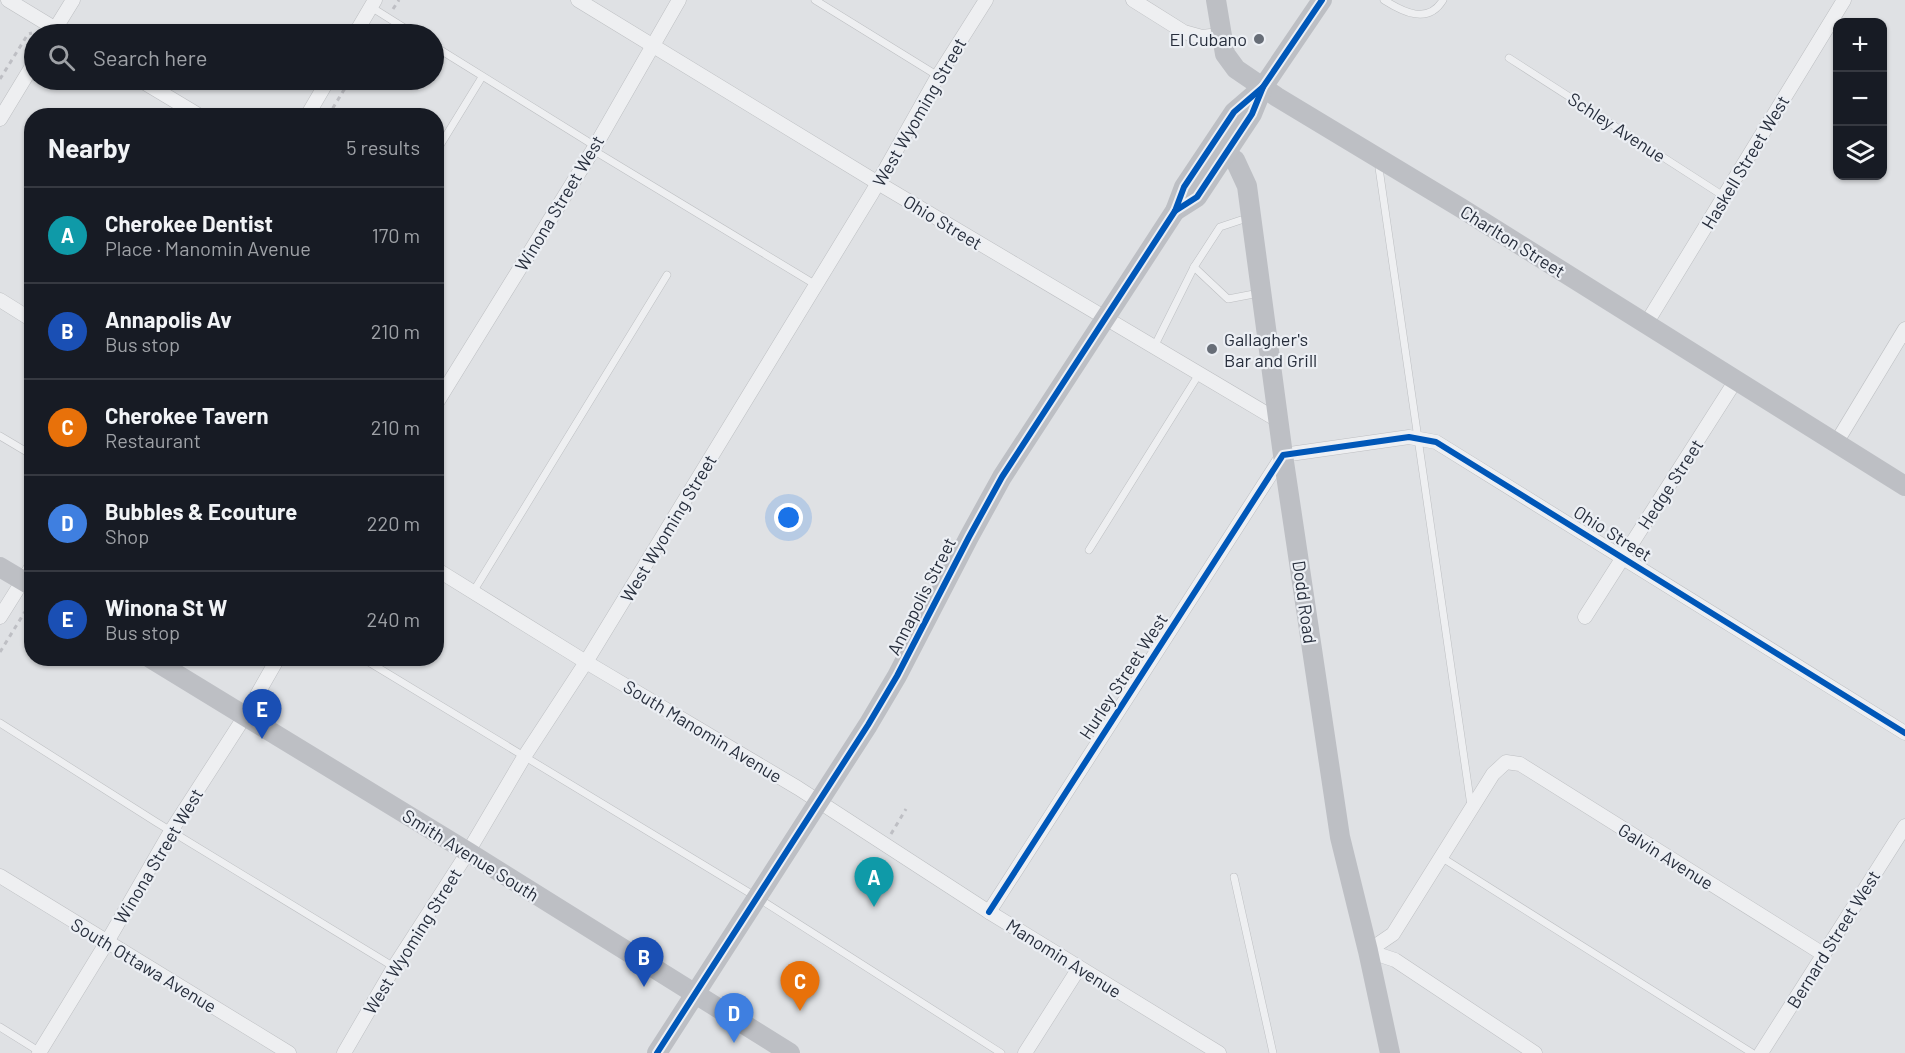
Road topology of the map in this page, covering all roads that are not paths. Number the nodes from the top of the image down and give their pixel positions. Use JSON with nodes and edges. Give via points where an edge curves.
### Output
{"nodes":[{"id":1,"x":8,"y":0,"type":"edge"},
{"id":2,"x":74,"y":0,"type":"edge"},
{"id":3,"x":578,"y":0,"type":"edge"},
{"id":4,"x":679,"y":0,"type":"edge"},
{"id":5,"x":815,"y":0,"type":"edge"},
{"id":6,"x":986,"y":0,"type":"edge"},
{"id":7,"x":1133,"y":0,"type":"edge"},
{"id":8,"x":1216,"y":0,"type":"edge"},
{"id":9,"x":1322,"y":0,"type":"edge"},
{"id":10,"x":1384,"y":0,"type":"edge"},
{"id":11,"x":1443,"y":0,"type":"edge"},
{"id":12,"x":1844,"y":0,"type":"edge"},
{"id":13,"x":373,"y":4,"type":"edge"},
{"id":14,"x":44,"y":24,"type":"edge"},
{"id":15,"x":62,"y":24,"type":"edge"},
{"id":16,"x":361,"y":24,"type":"edge"},
{"id":17,"x":400,"y":24,"type":"edge"},
{"id":18,"x":1220,"y":35,"type":"junction"},
{"id":19,"x":652,"y":45,"type":"junction"},
{"id":20,"x":444,"y":52,"type":"edge"},
{"id":21,"x":1509,"y":58,"type":"dead end"},
{"id":22,"x":938,"y":76,"type":"junction"},
{"id":23,"x":482,"y":77,"type":"junction"},
{"id":24,"x":24,"y":79,"type":"edge"},
{"id":25,"x":1263,"y":87,"type":"junction"},
{"id":26,"x":157,"y":90,"type":"edge"},
{"id":27,"x":322,"y":90,"type":"edge"},
{"id":28,"x":187,"y":108,"type":"edge"},
{"id":29,"x":312,"y":108,"type":"edge"},
{"id":30,"x":0,"y":119,"type":"edge"},
{"id":31,"x":444,"y":139,"type":"edge"},
{"id":32,"x":594,"y":148,"type":"junction"},
{"id":33,"x":1225,"y":155,"type":"junction"},
{"id":34,"x":1377,"y":157,"type":"junction"},
{"id":35,"x":878,"y":183,"type":"junction"},
{"id":36,"x":1725,"y":197,"type":"junction"},
{"id":37,"x":1175,"y":211,"type":"junction"},
{"id":38,"x":1251,"y":216,"type":"junction"},
{"id":39,"x":1194,"y":267,"type":"junction"},
{"id":40,"x":668,"y":275,"type":"dead end"},
{"id":41,"x":816,"y":285,"type":"junction"},
{"id":42,"x":1261,"y":292,"type":"junction"},
{"id":43,"x":0,"y":300,"type":"edge"},
{"id":44,"x":24,"y":315,"type":"edge"},
{"id":45,"x":1106,"y":319,"type":"junction"},
{"id":46,"x":1647,"y":324,"type":"junction"},
{"id":47,"x":1905,"y":329,"type":"edge"},
{"id":48,"x":1154,"y":347,"type":"junction"},
{"id":49,"x":1200,"y":373,"type":"junction"},
{"id":50,"x":1736,"y":380,"type":"junction"},
{"id":51,"x":444,"y":391,"type":"edge"},
{"id":52,"x":1279,"y":421,"type":"junction"},
{"id":53,"x":0,"y":436,"type":"edge"},
{"id":54,"x":1418,"y":439,"type":"junction"},
{"id":55,"x":1836,"y":443,"type":"junction"},
{"id":56,"x":24,"y":450,"type":"edge"},
{"id":57,"x":1283,"y":455,"type":"junction"},
{"id":58,"x":1905,"y":486,"type":"edge"},
{"id":59,"x":1089,"y":550,"type":"dead end"},
{"id":60,"x":1623,"y":557,"type":"junction"},
{"id":61,"x":0,"y":567,"type":"edge"},
{"id":62,"x":444,"y":574,"type":"edge"},
{"id":63,"x":24,"y":575,"type":"edge"},
{"id":64,"x":24,"y":584,"type":"edge"},
{"id":65,"x":473,"y":592,"type":"junction"},
{"id":66,"x":0,"y":616,"type":"edge"},
{"id":67,"x":1585,"y":617,"type":"dead end"},
{"id":68,"x":586,"y":662,"type":"junction"},
{"id":69,"x":163,"y":666,"type":"edge"},
{"id":70,"x":274,"y":666,"type":"edge"},
{"id":71,"x":375,"y":666,"type":"edge"},
{"id":72,"x":245,"y":717,"type":"junction"},
{"id":73,"x":0,"y":723,"type":"edge"},
{"id":74,"x":1905,"y":733,"type":"edge"},
{"id":75,"x":524,"y":757,"type":"junction"},
{"id":76,"x":819,"y":802,"type":"junction"},
{"id":77,"x":1472,"y":809,"type":"junction"},
{"id":78,"x":1905,"y":826,"type":"edge"},
{"id":79,"x":171,"y":831,"type":"junction"},
{"id":80,"x":468,"y":852,"type":"junction"},
{"id":81,"x":1441,"y":857,"type":"junction"},
{"id":82,"x":0,"y":876,"type":"edge"},
{"id":83,"x":1234,"y":877,"type":"dead end"},
{"id":84,"x":758,"y":898,"type":"junction"},
{"id":85,"x":989,"y":912,"type":"junction"},
{"id":86,"x":107,"y":942,"type":"junction"},
{"id":87,"x":1368,"y":951,"type":"junction"},
{"id":88,"x":1823,"y":954,"type":"junction"},
{"id":89,"x":394,"y":967,"type":"junction"},
{"id":90,"x":1079,"y":968,"type":"junction"},
{"id":91,"x":695,"y":994,"type":"junction"},
{"id":92,"x":0,"y":1027,"type":"edge"},
{"id":93,"x":40,"y":1053,"type":"edge"},
{"id":94,"x":289,"y":1053,"type":"edge"},
{"id":95,"x":344,"y":1053,"type":"edge"},
{"id":96,"x":657,"y":1053,"type":"edge"},
{"id":97,"x":790,"y":1053,"type":"edge"},
{"id":98,"x":1001,"y":1053,"type":"edge"},
{"id":99,"x":1025,"y":1053,"type":"edge"},
{"id":100,"x":1219,"y":1053,"type":"edge"},
{"id":101,"x":1272,"y":1053,"type":"edge"},
{"id":102,"x":1390,"y":1053,"type":"edge"},
{"id":103,"x":1534,"y":1053,"type":"edge"},
{"id":104,"x":1752,"y":1053,"type":"edge"},
{"id":105,"x":1761,"y":1053,"type":"edge"}],
"edges":[{"from":1,"to":14,"type":"street"},
{"from":2,"to":15,"type":"street"},
{"from":3,"to":19,"type":"street","name":"Ohio Street"},
{"from":4,"to":19,"type":"street","name":"Winona Street West"},
{"from":5,"to":22,"type":"lane"},
{"from":6,"to":22,"type":"street","name":"West Wyoming Street"},
{"from":7,"to":18,"type":"street","via":[[1184,32]]},
{"from":8,"to":18,"type":"street"},
{"from":9,"to":25,"type":"street","name":"Annapolis Street"},
{"from":10,"to":11,"type":"lane","via":[[1413,14],[1431,12]]},
{"from":12,"to":36,"type":"street","name":"Haskell Street West"},
{"from":13,"to":16,"type":"street"},
{"from":13,"to":17,"type":"lane"},
{"from":18,"to":25,"type":"street","name":"Charlton Street","via":[[1231,64]]},
{"from":19,"to":32,"type":"street","name":"Winona Street West"},
{"from":19,"to":35,"type":"street","name":"Ohio Street"},
{"from":20,"to":23,"type":"lane"},
{"from":21,"to":36,"type":"lane","name":"Schley Avenue"},
{"from":22,"to":35,"type":"street","name":"West Wyoming Street"},
{"from":23,"to":31,"type":"lane"},
{"from":23,"to":32,"type":"lane"},
{"from":24,"to":30,"type":"street"},
{"from":25,"to":33,"type":"street","name":"Annapolis Street","via":[[1252,114]]},
{"from":25,"to":34,"type":"street","name":"Charlton Street"},
{"from":25,"to":37,"type":"street","name":"Annapolis Street","via":[[1234,112],[1184,187]]},
{"from":26,"to":28,"type":"street"},
{"from":27,"to":29,"type":"street"},
{"from":32,"to":41,"type":"lane"},
{"from":32,"to":51,"type":"street","name":"Winona Street West"},
{"from":33,"to":37,"type":"street","name":"Annapolis Street","via":[[1197,197]]},
{"from":33,"to":38,"type":"street","name":"Dodd Road","via":[[1235,160],[1247,186]]},
{"from":34,"to":46,"type":"street","name":"Charlton Street"},
{"from":34,"to":54,"type":"lane"},
{"from":35,"to":41,"type":"street","name":"West Wyoming Street"},
{"from":35,"to":45,"type":"street","name":"Ohio Street"},
{"from":36,"to":46,"type":"street","name":"Haskell Street West"},
{"from":37,"to":45,"type":"street","name":"Annapolis Street"},
{"from":38,"to":39,"type":"lane","via":[[1220,227]]},
{"from":38,"to":42,"type":"street","name":"Dodd Road"},
{"from":39,"to":42,"type":"lane","via":[[1228,299]]},
{"from":39,"to":48,"type":"lane"},
{"from":40,"to":65,"type":"lane"},
{"from":41,"to":68,"type":"street","name":"West Wyoming Street"},
{"from":42,"to":52,"type":"street","name":"Dodd Road"},
{"from":43,"to":44,"type":"street"},
{"from":45,"to":48,"type":"street","name":"Ohio Street"},
{"from":45,"to":76,"type":"street","name":"Annapolis Street","via":[[1002,477],[897,676]]},
{"from":46,"to":50,"type":"street","name":"Charlton Street"},
{"from":47,"to":55,"type":"street"},
{"from":48,"to":49,"type":"street","name":"Ohio Street"},
{"from":49,"to":52,"type":"street","name":"Ohio Street"},
{"from":49,"to":59,"type":"lane"},
{"from":50,"to":55,"type":"street","name":"Charlton Street"},
{"from":50,"to":60,"type":"street","name":"Hedge Street"},
{"from":52,"to":57,"type":"street","name":"Dodd Road"},
{"from":53,"to":56,"type":"lane"},
{"from":54,"to":57,"type":"street","name":"Ohio Street","via":[[1409,437]]},
{"from":54,"to":60,"type":"street","name":"Ohio Street","via":[[1436,442],[1460,455]]},
{"from":54,"to":77,"type":"lane"},
{"from":55,"to":58,"type":"street","name":"Charlton Street"},
{"from":57,"to":85,"type":"street","name":"Hurley Street West"},
{"from":57,"to":87,"type":"street","name":"Dodd Road","via":[[1340,837]]},
{"from":60,"to":67,"type":"street","name":"Hedge Street"},
{"from":60,"to":74,"type":"street","name":"Ohio Street"},
{"from":61,"to":63,"type":"street"},
{"from":62,"to":65,"type":"street"},
{"from":64,"to":66,"type":"street"},
{"from":65,"to":68,"type":"street"},
{"from":68,"to":75,"type":"street","name":"West Wyoming Street"},
{"from":68,"to":76,"type":"street","name":"South Manomin Avenue"},
{"from":69,"to":72,"type":"street","name":"Smith Avenue South"},
{"from":70,"to":72,"type":"street","name":"Winona Street West"},
{"from":71,"to":75,"type":"lane"},
{"from":72,"to":79,"type":"street","name":"Winona Street West"},
{"from":72,"to":80,"type":"street","name":"Smith Avenue South"},
{"from":73,"to":79,"type":"lane"},
{"from":75,"to":80,"type":"street","name":"West Wyoming Street"},
{"from":75,"to":84,"type":"lane"},
{"from":76,"to":84,"type":"street","name":"Annapolis Street"},
{"from":76,"to":85,"type":"street","name":"Manomin Avenue"},
{"from":77,"to":81,"type":"street"},
{"from":77,"to":88,"type":"street","name":"Galvin Avenue","via":[[1493,774],[1506,762],[1520,764]]},
{"from":78,"to":88,"type":"street","name":"Bernard Street West"},
{"from":79,"to":86,"type":"street","name":"Winona Street West"},
{"from":79,"to":89,"type":"lane"},
{"from":80,"to":89,"type":"street","name":"West Wyoming Street"},
{"from":80,"to":91,"type":"street","name":"Smith Avenue South"},
{"from":81,"to":87,"type":"street","via":[[1393,934]]},
{"from":81,"to":104,"type":"lane"},
{"from":82,"to":86,"type":"street","name":"South Ottawa Avenue"},
{"from":83,"to":101,"type":"lane"},
{"from":84,"to":91,"type":"street","name":"Annapolis Street"},
{"from":84,"to":98,"type":"lane"},
{"from":85,"to":90,"type":"street","name":"Manomin Avenue"},
{"from":86,"to":93,"type":"street","name":"Winona Street West"},
{"from":86,"to":94,"type":"street","name":"South Ottawa Avenue"},
{"from":87,"to":102,"type":"street","name":"Dodd Road"},
{"from":87,"to":103,"type":"street","via":[[1395,960]]},
{"from":88,"to":105,"type":"street","name":"Bernard Street West"},
{"from":89,"to":95,"type":"street","name":"West Wyoming Street"},
{"from":90,"to":99,"type":"street"},
{"from":90,"to":100,"type":"street","name":"Manomin Avenue"},
{"from":91,"to":96,"type":"street","name":"Annapolis Street"},
{"from":91,"to":97,"type":"street","name":"Smith Avenue South"},
{"from":92,"to":93,"type":"lane"}]}
